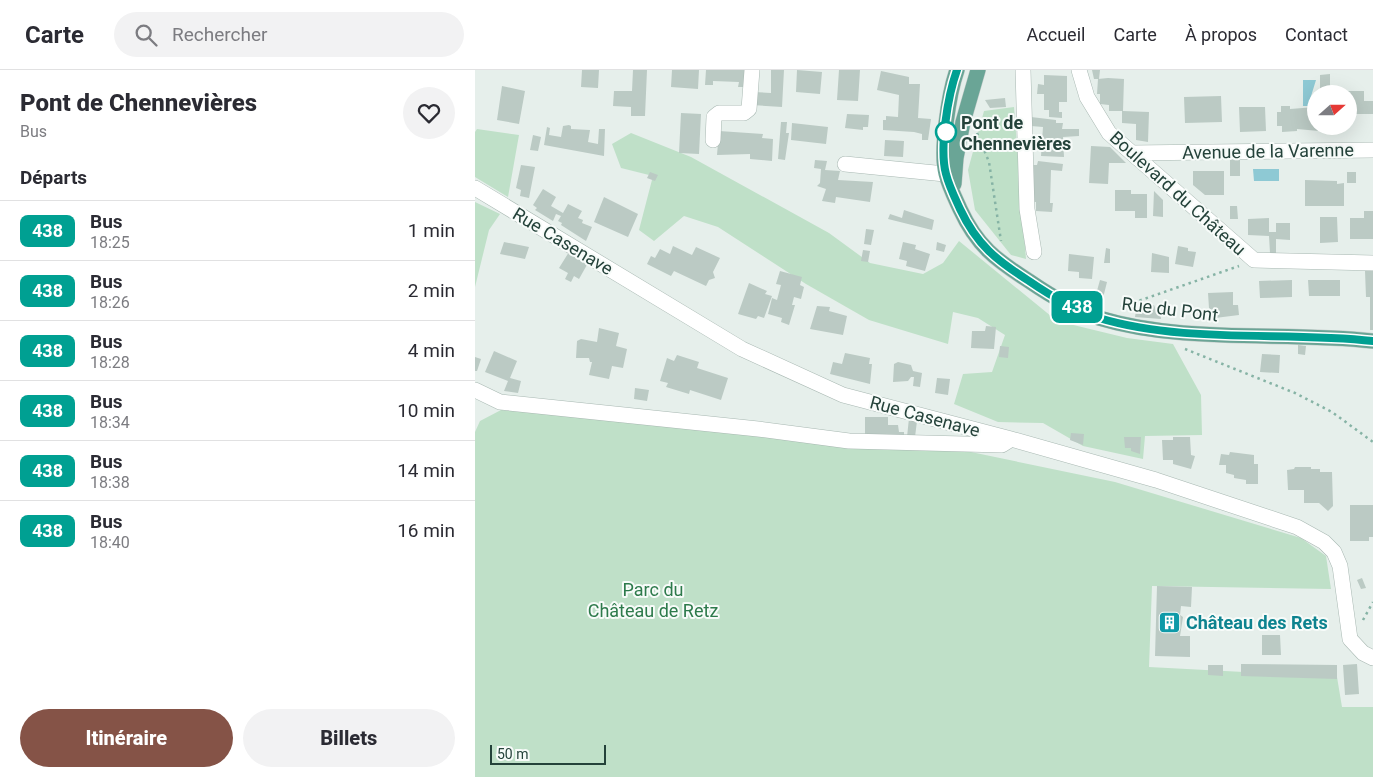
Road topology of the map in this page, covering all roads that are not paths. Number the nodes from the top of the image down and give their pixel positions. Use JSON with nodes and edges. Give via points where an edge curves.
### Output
{"nodes":[{"id":1,"x":752,"y":70,"type":"edge"},
{"id":2,"x":957,"y":70,"type":"edge"},
{"id":3,"x":978,"y":70,"type":"edge"},
{"id":4,"x":1023,"y":70,"type":"edge"},
{"id":5,"x":1079,"y":70,"type":"edge"},
{"id":6,"x":713,"y":140,"type":"dead end"},
{"id":7,"x":1373,"y":150,"type":"edge"},
{"id":8,"x":1132,"y":153,"type":"junction"},
{"id":9,"x":845,"y":164,"type":"dead end"},
{"id":10,"x":945,"y":174,"type":"junction"},
{"id":11,"x":475,"y":188,"type":"edge"},
{"id":12,"x":954,"y":195,"type":"junction"},
{"id":13,"x":1034,"y":252,"type":"dead end"},
{"id":14,"x":1373,"y":263,"type":"edge"},
{"id":15,"x":1373,"y":342,"type":"edge"},
{"id":16,"x":475,"y":390,"type":"edge"},
{"id":17,"x":1011,"y":439,"type":"junction"},
{"id":18,"x":1373,"y":658,"type":"edge"}],
"edges":[{"from":1,"to":6,"type":"street","via":[[749,110],[719,113],[714,117]]},
{"from":2,"to":10,"type":"main road","name":"Rue du Pont","via":[[944,142]]},
{"from":3,"to":12,"type":"main road","name":"Rue du Pont","via":[[956,158]]},
{"from":4,"to":13,"type":"street","via":[[1027,209]]},
{"from":5,"to":8,"type":"street","name":"Boulevard du Château","via":[[1087,98],[1109,133]]},
{"from":7,"to":8,"type":"street","name":"Avenue de la Varenne"},
{"from":8,"to":14,"type":"street","name":"Boulevard du Château","via":[[1254,260]]},
{"from":9,"to":10,"type":"street"},
{"from":10,"to":12,"type":"main road","name":"Rue du Pont"},
{"from":11,"to":17,"type":"street","name":"Rue Casenave","via":[[742,349],[843,395]]},
{"from":12,"to":15,"type":"main road","name":"Rue du Pont","via":[[969,229],[996,260],[1039,288],[1098,317],[1159,329]]},
{"from":16,"to":17,"type":"street","via":[[500,402],[849,441],[1003,445]]},
{"from":17,"to":18,"type":"street","name":"Rue Casenave","via":[[1156,480],[1297,527],[1324,542],[1334,552],[1340,566],[1350,639],[1363,653]]}]}
